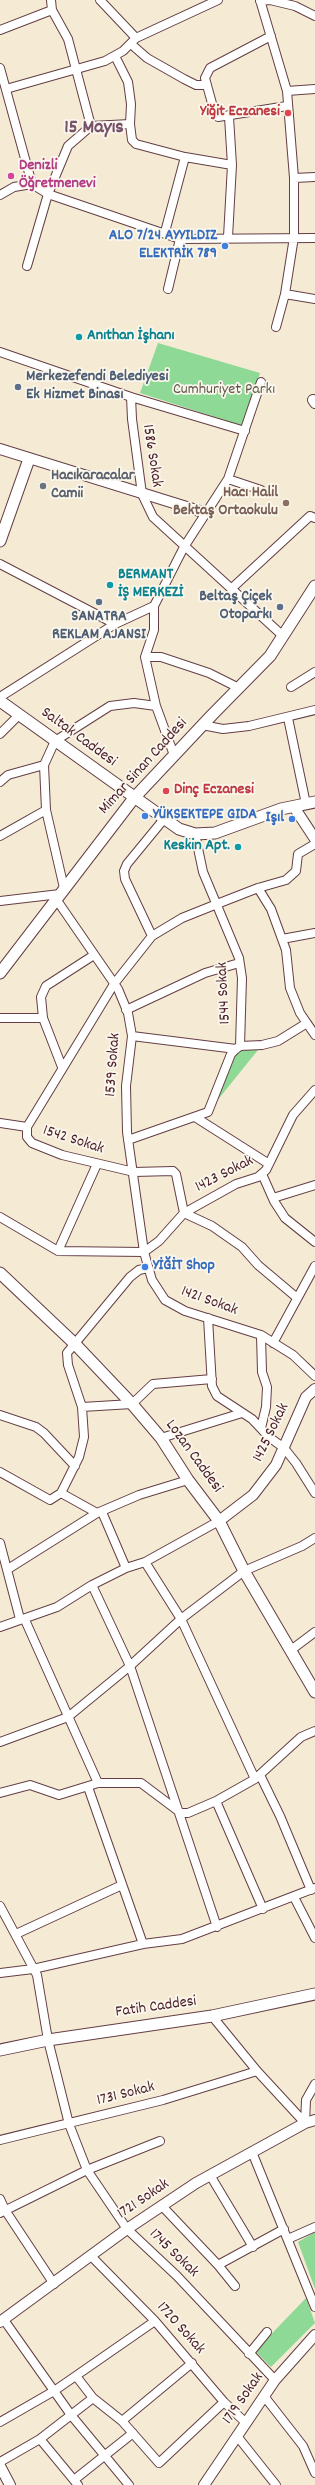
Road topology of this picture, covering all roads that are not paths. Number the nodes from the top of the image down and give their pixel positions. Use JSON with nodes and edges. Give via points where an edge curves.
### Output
{"nodes":[{"id":1,"x":51,"y":0,"type":"edge"},
{"id":2,"x":218,"y":0,"type":"edge"},
{"id":3,"x":270,"y":0,"type":"edge"},
{"id":4,"x":260,"y":1,"type":"edge"},
{"id":5,"x":106,"y":2,"type":"edge"},
{"id":6,"x":52,"y":10,"type":"junction"},
{"id":7,"x":315,"y":16,"type":"edge"},
{"id":8,"x":0,"y":30,"type":"edge"},
{"id":9,"x":271,"y":36,"type":"junction"},
{"id":10,"x":133,"y":41,"type":"junction"},
{"id":11,"x":115,"y":56,"type":"junction"},
{"id":12,"x":0,"y":68,"type":"edge"},
{"id":13,"x":76,"y":70,"type":"junction"},
{"id":14,"x":3,"y":84,"type":"edge"},
{"id":15,"x":207,"y":85,"type":"junction"},
{"id":16,"x":315,"y":89,"type":"edge"},
{"id":17,"x":287,"y":90,"type":"junction"},
{"id":18,"x":287,"y":106,"type":"junction"},
{"id":19,"x":229,"y":117,"type":"junction"},
{"id":20,"x":130,"y":124,"type":"junction"},
{"id":21,"x":91,"y":126,"type":"junction"},
{"id":22,"x":185,"y":157,"type":"junction"},
{"id":23,"x":232,"y":165,"type":"junction"},
{"id":24,"x":315,"y":177,"type":"edge"},
{"id":25,"x":294,"y":178,"type":"junction"},
{"id":26,"x":32,"y":184,"type":"junction"},
{"id":27,"x":48,"y":194,"type":"junction"},
{"id":28,"x":0,"y":195,"type":"edge"},
{"id":29,"x":165,"y":232,"type":"junction"},
{"id":30,"x":294,"y":237,"type":"junction"},
{"id":31,"x":228,"y":238,"type":"junction"},
{"id":32,"x":315,"y":238,"type":"edge"},
{"id":33,"x":180,"y":239,"type":"junction"},
{"id":34,"x":27,"y":266,"type":"dead end"},
{"id":35,"x":168,"y":289,"type":"dead end"},
{"id":36,"x":284,"y":294,"type":"junction"},
{"id":37,"x":315,"y":299,"type":"edge"},
{"id":38,"x":276,"y":326,"type":"dead end"},
{"id":39,"x":0,"y":352,"type":"edge"},
{"id":40,"x":261,"y":382,"type":"dead end"},
{"id":41,"x":131,"y":397,"type":"junction"},
{"id":42,"x":245,"y":431,"type":"junction"},
{"id":43,"x":0,"y":449,"type":"edge"},
{"id":44,"x":30,"y":459,"type":"junction"},
{"id":45,"x":228,"y":479,"type":"junction"},
{"id":46,"x":261,"y":490,"type":"dead end"},
{"id":47,"x":142,"y":494,"type":"junction"},
{"id":48,"x":206,"y":513,"type":"junction"},
{"id":49,"x":312,"y":517,"type":"edge"},
{"id":50,"x":0,"y":541,"type":"edge"},
{"id":51,"x":184,"y":547,"type":"junction"},
{"id":52,"x":0,"y":564,"type":"edge"},
{"id":53,"x":314,"y":588,"type":"edge"},
{"id":54,"x":231,"y":589,"type":"junction"},
{"id":55,"x":154,"y":606,"type":"junction"},
{"id":56,"x":115,"y":624,"type":"junction"},
{"id":57,"x":283,"y":636,"type":"junction"},
{"id":58,"x":146,"y":657,"type":"junction"},
{"id":59,"x":315,"y":672,"type":"edge"},
{"id":60,"x":291,"y":686,"type":"dead end"},
{"id":61,"x":239,"y":688,"type":"junction"},
{"id":62,"x":0,"y":697,"type":"edge"},
{"id":63,"x":0,"y":701,"type":"edge"},
{"id":64,"x":156,"y":706,"type":"junction"},
{"id":65,"x":315,"y":710,"type":"edge"},
{"id":66,"x":19,"y":715,"type":"junction"},
{"id":67,"x":288,"y":718,"type":"junction"},
{"id":68,"x":202,"y":725,"type":"junction"},
{"id":69,"x":0,"y":734,"type":"edge"},
{"id":70,"x":55,"y":741,"type":"junction"},
{"id":71,"x":174,"y":755,"type":"junction"},
{"id":72,"x":44,"y":765,"type":"junction"},
{"id":73,"x":0,"y":782,"type":"edge"},
{"id":74,"x":134,"y":798,"type":"junction"},
{"id":75,"x":311,"y":803,"type":"edge"},
{"id":76,"x":294,"y":807,"type":"junction"},
{"id":77,"x":46,"y":810,"type":"junction"},
{"id":78,"x":164,"y":819,"type":"junction"},
{"id":79,"x":195,"y":834,"type":"junction"},
{"id":80,"x":0,"y":836,"type":"edge"},
{"id":81,"x":315,"y":839,"type":"edge"},
{"id":82,"x":315,"y":844,"type":"edge"},
{"id":83,"x":258,"y":888,"type":"junction"},
{"id":84,"x":60,"y":894,"type":"junction"},
{"id":85,"x":0,"y":901,"type":"edge"},
{"id":86,"x":217,"y":904,"type":"junction"},
{"id":87,"x":315,"y":933,"type":"edge"},
{"id":88,"x":152,"y":936,"type":"junction"},
{"id":89,"x":282,"y":939,"type":"junction"},
{"id":90,"x":94,"y":955,"type":"junction"},
{"id":91,"x":239,"y":963,"type":"junction"},
{"id":92,"x":0,"y":973,"type":"edge"},
{"id":93,"x":114,"y":984,"type":"junction"},
{"id":94,"x":126,"y":1010,"type":"junction"},
{"id":95,"x":0,"y":1018,"type":"edge"},
{"id":96,"x":42,"y":1018,"type":"junction"},
{"id":97,"x":307,"y":1023,"type":"junction"},
{"id":98,"x":315,"y":1034,"type":"edge"},
{"id":99,"x":132,"y":1036,"type":"junction"},
{"id":100,"x":238,"y":1048,"type":"junction"},
{"id":101,"x":62,"y":1067,"type":"junction"},
{"id":102,"x":315,"y":1090,"type":"edge"},
{"id":103,"x":195,"y":1117,"type":"junction"},
{"id":104,"x":0,"y":1123,"type":"edge"},
{"id":105,"x":27,"y":1127,"type":"junction"},
{"id":106,"x":128,"y":1140,"type":"junction"},
{"id":107,"x":97,"y":1164,"type":"junction"},
{"id":108,"x":269,"y":1164,"type":"junction"},
{"id":109,"x":134,"y":1172,"type":"junction"},
{"id":110,"x":262,"y":1174,"type":"junction"},
{"id":111,"x":315,"y":1185,"type":"edge"},
{"id":112,"x":273,"y":1198,"type":"junction"},
{"id":113,"x":184,"y":1213,"type":"junction"},
{"id":114,"x":0,"y":1217,"type":"edge"},
{"id":115,"x":315,"y":1242,"type":"edge"},
{"id":116,"x":58,"y":1252,"type":"junction"},
{"id":117,"x":144,"y":1252,"type":"junction"},
{"id":118,"x":315,"y":1266,"type":"edge"},
{"id":119,"x":148,"y":1268,"type":"junction"},
{"id":120,"x":0,"y":1273,"type":"edge"},
{"id":121,"x":296,"y":1297,"type":"junction"},
{"id":122,"x":208,"y":1318,"type":"junction"},
{"id":123,"x":261,"y":1335,"type":"junction"},
{"id":124,"x":273,"y":1343,"type":"junction"},
{"id":125,"x":75,"y":1344,"type":"junction"},
{"id":126,"x":315,"y":1376,"type":"edge"},
{"id":127,"x":212,"y":1379,"type":"junction"},
{"id":128,"x":315,"y":1389,"type":"edge"},
{"id":129,"x":132,"y":1404,"type":"junction"},
{"id":130,"x":82,"y":1407,"type":"junction"},
{"id":131,"x":242,"y":1413,"type":"junction"},
{"id":132,"x":0,"y":1415,"type":"edge"},
{"id":133,"x":261,"y":1428,"type":"junction"},
{"id":134,"x":161,"y":1438,"type":"junction"},
{"id":135,"x":284,"y":1448,"type":"junction"},
{"id":136,"x":75,"y":1466,"type":"junction"},
{"id":137,"x":0,"y":1472,"type":"edge"},
{"id":138,"x":188,"y":1480,"type":"junction"},
{"id":139,"x":62,"y":1493,"type":"junction"},
{"id":140,"x":315,"y":1493,"type":"edge"},
{"id":141,"x":99,"y":1513,"type":"junction"},
{"id":142,"x":219,"y":1521,"type":"junction"},
{"id":143,"x":315,"y":1538,"type":"edge"},
{"id":144,"x":0,"y":1543,"type":"edge"},
{"id":145,"x":146,"y":1562,"type":"junction"},
{"id":146,"x":126,"y":1568,"type":"junction"},
{"id":147,"x":8,"y":1569,"type":"junction"},
{"id":148,"x":244,"y":1571,"type":"junction"},
{"id":149,"x":92,"y":1584,"type":"junction"},
{"id":150,"x":181,"y":1619,"type":"junction"},
{"id":151,"x":22,"y":1620,"type":"junction"},
{"id":152,"x":0,"y":1627,"type":"edge"},
{"id":153,"x":315,"y":1632,"type":"edge"},
{"id":154,"x":291,"y":1650,"type":"junction"},
{"id":155,"x":130,"y":1666,"type":"junction"},
{"id":156,"x":315,"y":1692,"type":"edge"},
{"id":157,"x":68,"y":1717,"type":"junction"},
{"id":158,"x":315,"y":1731,"type":"edge"},
{"id":159,"x":0,"y":1742,"type":"edge"},
{"id":160,"x":258,"y":1777,"type":"junction"},
{"id":161,"x":98,"y":1783,"type":"junction"},
{"id":162,"x":88,"y":1787,"type":"junction"},
{"id":163,"x":0,"y":1793,"type":"edge"},
{"id":164,"x":216,"y":1801,"type":"junction"},
{"id":165,"x":181,"y":1813,"type":"junction"},
{"id":166,"x":122,"y":1885,"type":"junction"},
{"id":167,"x":313,"y":1889,"type":"edge"},
{"id":168,"x":294,"y":1897,"type":"junction"},
{"id":169,"x":0,"y":1906,"type":"edge"},
{"id":170,"x":263,"y":1909,"type":"junction"},
{"id":171,"x":217,"y":1927,"type":"junction"},
{"id":172,"x":16,"y":1934,"type":"junction"},
{"id":173,"x":315,"y":1938,"type":"edge"},
{"id":174,"x":143,"y":1944,"type":"junction"},
{"id":175,"x":33,"y":1969,"type":"junction"},
{"id":176,"x":0,"y":1973,"type":"edge"},
{"id":177,"x":315,"y":1994,"type":"edge"},
{"id":178,"x":212,"y":2016,"type":"junction"},
{"id":179,"x":48,"y":2040,"type":"junction"},
{"id":180,"x":0,"y":2050,"type":"edge"},
{"id":181,"x":257,"y":2071,"type":"junction"},
{"id":182,"x":315,"y":2084,"type":"edge"},
{"id":183,"x":310,"y":2121,"type":"edge"},
{"id":184,"x":69,"y":2124,"type":"junction"},
{"id":185,"x":0,"y":2140,"type":"edge"},
{"id":186,"x":160,"y":2141,"type":"dead end"},
{"id":187,"x":252,"y":2152,"type":"junction"},
{"id":188,"x":87,"y":2170,"type":"junction"},
{"id":189,"x":210,"y":2175,"type":"junction"},
{"id":190,"x":0,"y":2199,"type":"edge"},
{"id":191,"x":162,"y":2206,"type":"junction"},
{"id":192,"x":3,"y":2212,"type":"edge"},
{"id":193,"x":315,"y":2227,"type":"edge"},
{"id":194,"x":127,"y":2229,"type":"junction"},
{"id":195,"x":284,"y":2229,"type":"junction"},
{"id":196,"x":288,"y":2239,"type":"junction"},
{"id":197,"x":253,"y":2247,"type":"junction"},
{"id":198,"x":91,"y":2256,"type":"junction"},
{"id":199,"x":218,"y":2265,"type":"junction"},
{"id":200,"x":54,"y":2284,"type":"junction"},
{"id":201,"x":235,"y":2286,"type":"dead end"},
{"id":202,"x":315,"y":2307,"type":"edge"},
{"id":203,"x":2,"y":2321,"type":"edge"},
{"id":204,"x":155,"y":2321,"type":"junction"},
{"id":205,"x":267,"y":2332,"type":"dead end"},
{"id":206,"x":314,"y":2340,"type":"edge"},
{"id":207,"x":249,"y":2354,"type":"junction"},
{"id":208,"x":192,"y":2364,"type":"junction"},
{"id":209,"x":76,"y":2376,"type":"junction"},
{"id":210,"x":275,"y":2380,"type":"junction"},
{"id":211,"x":54,"y":2391,"type":"junction"},
{"id":212,"x":264,"y":2396,"type":"junction"},
{"id":213,"x":93,"y":2398,"type":"junction"},
{"id":214,"x":224,"y":2402,"type":"junction"},
{"id":215,"x":71,"y":2415,"type":"junction"},
{"id":216,"x":122,"y":2421,"type":"junction"},
{"id":217,"x":0,"y":2422,"type":"edge"},
{"id":218,"x":246,"y":2423,"type":"junction"},
{"id":219,"x":134,"y":2434,"type":"junction"},
{"id":220,"x":237,"y":2436,"type":"junction"},
{"id":221,"x":40,"y":2439,"type":"junction"},
{"id":222,"x":103,"y":2456,"type":"junction"},
{"id":223,"x":0,"y":2462,"type":"edge"},
{"id":224,"x":0,"y":2466,"type":"edge"},
{"id":225,"x":315,"y":2473,"type":"edge"},
{"id":226,"x":76,"y":2483,"type":"edge"},
{"id":227,"x":10,"y":2485,"type":"edge"},
{"id":228,"x":129,"y":2485,"type":"edge"},
{"id":229,"x":204,"y":2485,"type":"edge"},
{"id":230,"x":276,"y":2485,"type":"edge"}],
"edges":[{"from":1,"to":6,"type":"street"},
{"from":2,"to":10,"type":"street"},
{"from":3,"to":4,"type":"street"},
{"from":3,"to":7,"type":"street","via":[[295,6]]},
{"from":4,"to":9,"type":"street"},
{"from":5,"to":10,"type":"street"},
{"from":6,"to":8,"type":"street"},
{"from":6,"to":13,"type":"street","via":[[68,39]]},
{"from":9,"to":15,"type":"street","via":[[210,68],[205,78]]},
{"from":9,"to":17,"type":"street"},
{"from":10,"to":11,"type":"street"},
{"from":10,"to":15,"type":"street","via":[[147,58],[196,85]]},
{"from":11,"to":13,"type":"street"},
{"from":11,"to":20,"type":"street","via":[[128,82]]},
{"from":12,"to":14,"type":"street"},
{"from":13,"to":14,"type":"street"},
{"from":13,"to":21,"type":"street"},
{"from":14,"to":26,"type":"street"},
{"from":15,"to":19,"type":"street","via":[[218,117]]},
{"from":16,"to":17,"type":"street"},
{"from":17,"to":18,"type":"street"},
{"from":18,"to":19,"type":"street"},
{"from":18,"to":25,"type":"street"},
{"from":19,"to":23,"type":"street"},
{"from":20,"to":21,"type":"street"},
{"from":20,"to":22,"type":"street","via":[[132,140],[136,144]]},
{"from":21,"to":27,"type":"street","via":[[68,146]]},
{"from":22,"to":23,"type":"street"},
{"from":22,"to":29,"type":"street"},
{"from":23,"to":31,"type":"street"},
{"from":24,"to":25,"type":"street"},
{"from":25,"to":30,"type":"street"},
{"from":26,"to":27,"type":"street"},
{"from":26,"to":28,"type":"street","via":[[14,187]]},
{"from":27,"to":29,"type":"street"},
{"from":27,"to":34,"type":"street"},
{"from":29,"to":33,"type":"street"},
{"from":30,"to":31,"type":"street"},
{"from":30,"to":32,"type":"street"},
{"from":30,"to":36,"type":"street"},
{"from":31,"to":33,"type":"street"},
{"from":33,"to":35,"type":"street"},
{"from":36,"to":37,"type":"street"},
{"from":36,"to":38,"type":"street"},
{"from":39,"to":41,"type":"street"},
{"from":40,"to":42,"type":"street"},
{"from":41,"to":42,"type":"street"},
{"from":41,"to":47,"type":"street","name":"1586 Sokak"},
{"from":42,"to":45,"type":"street"},
{"from":43,"to":44,"type":"street"},
{"from":44,"to":47,"type":"street"},
{"from":44,"to":50,"type":"main road"},
{"from":45,"to":46,"type":"street"},
{"from":45,"to":48,"type":"street"},
{"from":47,"to":48,"type":"street"},
{"from":47,"to":51,"type":"street","name":"1586 Sokak","via":[[153,517]]},
{"from":48,"to":51,"type":"street"},
{"from":49,"to":54,"type":"street"},
{"from":51,"to":54,"type":"street","name":"1586 Sokak"},
{"from":51,"to":55,"type":"street"},
{"from":52,"to":56,"type":"street"},
{"from":53,"to":57,"type":"main road","name":"Mimar Sinan Caddesi"},
{"from":54,"to":57,"type":"street","name":"1586 Sokak"},
{"from":55,"to":56,"type":"street"},
{"from":55,"to":58,"type":"street","via":[[154,630]]},
{"from":56,"to":62,"type":"street"},
{"from":57,"to":61,"type":"main road","name":"Mimar Sinan Caddesi","via":[[270,656]]},
{"from":58,"to":61,"type":"street","via":[[161,657],[209,673]]},
{"from":58,"to":64,"type":"street"},
{"from":59,"to":60,"type":"street"},
{"from":61,"to":68,"type":"main road","name":"Mimar Sinan Caddesi"},
{"from":63,"to":66,"type":"main road","name":"Saltak Caddesi"},
{"from":64,"to":70,"type":"street","via":[[134,703],[110,706]]},
{"from":64,"to":71,"type":"street"},
{"from":65,"to":67,"type":"street"},
{"from":66,"to":69,"type":"street"},
{"from":66,"to":70,"type":"main road","name":"Saltak Caddesi"},
{"from":67,"to":68,"type":"street","via":[[223,729]]},
{"from":67,"to":75,"type":"street"},
{"from":68,"to":71,"type":"main road","name":"Mimar Sinan Caddesi"},
{"from":70,"to":72,"type":"street"},
{"from":70,"to":74,"type":"main road","name":"Saltak Caddesi"},
{"from":71,"to":74,"type":"main road","name":"Mimar Sinan Caddesi"},
{"from":72,"to":73,"type":"street","via":[[8,775]]},
{"from":72,"to":77,"type":"street"},
{"from":74,"to":78,"type":"main road","name":"Saltak Caddesi"},
{"from":74,"to":84,"type":"main road","name":"Mimar Sinan Caddesi"},
{"from":75,"to":76,"type":"main road","name":"Saltak Caddesi"},
{"from":76,"to":79,"type":"main road","name":"Saltak Caddesi","via":[[281,809],[215,833]]},
{"from":76,"to":81,"type":"street"},
{"from":77,"to":80,"type":"street"},
{"from":77,"to":84,"type":"street"},
{"from":78,"to":79,"type":"main road","name":"Saltak Caddesi","via":[[179,829]]},
{"from":78,"to":88,"type":"street","via":[[124,871],[125,880]]},
{"from":79,"to":86,"type":"street","name":"1544 Sokak","via":[[203,872]]},
{"from":82,"to":83,"type":"street","via":[[298,854],[294,874],[286,880]]},
{"from":83,"to":86,"type":"street"},
{"from":83,"to":89,"type":"street","via":[[271,909]]},
{"from":84,"to":85,"type":"street"},
{"from":84,"to":90,"type":"street","name":"1539 Sokak"},
{"from":84,"to":92,"type":"main road","name":"Mimar Sinan Caddesi"},
{"from":86,"to":88,"type":"street","via":[[182,918]]},
{"from":86,"to":91,"type":"street","name":"1544 Sokak"},
{"from":87,"to":89,"type":"street"},
{"from":88,"to":93,"type":"street","name":"1542 Sokak"},
{"from":89,"to":97,"type":"street","via":[[286,950],[290,988]]},
{"from":90,"to":93,"type":"street","name":"1539 Sokak"},
{"from":90,"to":96,"type":"street","via":[[46,986],[41,997]]},
{"from":91,"to":94,"type":"street","via":[[204,973]]},
{"from":91,"to":100,"type":"street","name":"1544 Sokak","via":[[242,978]]},
{"from":93,"to":94,"type":"street","name":"1539 Sokak"},
{"from":93,"to":101,"type":"street","name":"1542 Sokak"},
{"from":94,"to":99,"type":"street","name":"1539 Sokak"},
{"from":95,"to":96,"type":"street"},
{"from":96,"to":101,"type":"street"},
{"from":97,"to":98,"type":"street"},
{"from":97,"to":100,"type":"street","via":[[278,1041]]},
{"from":99,"to":100,"type":"street"},
{"from":99,"to":106,"type":"street","name":"1539 Sokak","via":[[126,1086]]},
{"from":100,"to":103,"type":"street","name":"1544 Sokak","via":[[231,1054],[208,1112]]},
{"from":101,"to":105,"type":"street","name":"1542 Sokak"},
{"from":102,"to":108,"type":"street","name":"1423 Sokak","via":[[293,1115]]},
{"from":103,"to":106,"type":"street","name":"1544 Sokak"},
{"from":103,"to":108,"type":"street"},
{"from":104,"to":105,"type":"street"},
{"from":105,"to":107,"type":"street","name":"1542 Sokak","via":[[28,1137],[32,1143]]},
{"from":106,"to":109,"type":"street","name":"1539 Sokak"},
{"from":107,"to":109,"type":"street","name":"1542 Sokak"},
{"from":107,"to":116,"type":"street"},
{"from":108,"to":110,"type":"street","name":"1423 Sokak"},
{"from":109,"to":113,"type":"street","name":"1542 Sokak","via":[[173,1171],[176,1174]]},
{"from":109,"to":117,"type":"street","name":"1539 Sokak"},
{"from":110,"to":112,"type":"street"},
{"from":110,"to":113,"type":"street","name":"1423 Sokak","via":[[208,1198]]},
{"from":111,"to":112,"type":"street"},
{"from":112,"to":115,"type":"street","via":[[285,1218]]},
{"from":113,"to":117,"type":"street","name":"1423 Sokak","via":[[159,1241]]},
{"from":113,"to":121,"type":"street","via":[[212,1226],[242,1247],[258,1265]]},
{"from":114,"to":116,"type":"street"},
{"from":116,"to":117,"type":"street"},
{"from":117,"to":119,"type":"street","name":"1421 Sokak"},
{"from":118,"to":121,"type":"street"},
{"from":119,"to":122,"type":"street","name":"1421 Sokak","via":[[152,1280],[165,1300],[185,1311]]},
{"from":119,"to":125,"type":"street","via":[[139,1270],[130,1277]]},
{"from":120,"to":125,"type":"main road","name":"Lozan Caddesi"},
{"from":121,"to":124,"type":"street"},
{"from":122,"to":123,"type":"street","name":"1421 Sokak"},
{"from":122,"to":127,"type":"street"},
{"from":123,"to":124,"type":"street","name":"1421 Sokak"},
{"from":123,"to":133,"type":"street","via":[[262,1372],[267,1387]]},
{"from":124,"to":126,"type":"street","name":"1421 Sokak","via":[[293,1355]]},
{"from":125,"to":129,"type":"main road","name":"Lozan Caddesi"},
{"from":125,"to":130,"type":"street","via":[[67,1353],[68,1365]]},
{"from":127,"to":129,"type":"street","via":[[152,1384]]},
{"from":127,"to":131,"type":"street","via":[[217,1396]]},
{"from":128,"to":135,"type":"street","name":"1425 Sokak","via":[[306,1398]]},
{"from":129,"to":130,"type":"street"},
{"from":129,"to":134,"type":"main road","name":"Lozan Caddesi"},
{"from":130,"to":136,"type":"street","via":[[84,1437]]},
{"from":131,"to":133,"type":"street"},
{"from":131,"to":134,"type":"street"},
{"from":132,"to":136,"type":"street","via":[[36,1427]]},
{"from":133,"to":135,"type":"street"},
{"from":134,"to":138,"type":"main road","name":"Lozan Caddesi"},
{"from":135,"to":140,"type":"street"},
{"from":135,"to":142,"type":"street","name":"1425 Sokak","via":[[276,1465],[253,1495]]},
{"from":136,"to":139,"type":"street"},
{"from":137,"to":139,"type":"street","via":[[50,1500]]},
{"from":138,"to":141,"type":"street","via":[[139,1495]]},
{"from":138,"to":142,"type":"main road","name":"Lozan Caddesi"},
{"from":139,"to":141,"type":"street"},
{"from":141,"to":146,"type":"street"},
{"from":141,"to":147,"type":"street"},
{"from":142,"to":145,"type":"street"},
{"from":142,"to":148,"type":"main road","name":"Lozan Caddesi"},
{"from":143,"to":148,"type":"street"},
{"from":144,"to":147,"type":"street"},
{"from":145,"to":146,"type":"street"},
{"from":145,"to":150,"type":"street"},
{"from":146,"to":149,"type":"street"},
{"from":147,"to":151,"type":"street"},
{"from":148,"to":150,"type":"street"},
{"from":148,"to":154,"type":"main road","name":"Lozan Caddesi"},
{"from":149,"to":151,"type":"street","via":[[57,1607]]},
{"from":149,"to":155,"type":"street"},
{"from":150,"to":155,"type":"street"},
{"from":150,"to":160,"type":"street"},
{"from":151,"to":152,"type":"street"},
{"from":151,"to":157,"type":"street"},
{"from":153,"to":154,"type":"street"},
{"from":154,"to":156,"type":"main road","name":"Lozan Caddesi"},
{"from":155,"to":157,"type":"street"},
{"from":155,"to":165,"type":"street"},
{"from":157,"to":159,"type":"street"},
{"from":157,"to":161,"type":"street"},
{"from":158,"to":160,"type":"street","via":[[301,1736]]},
{"from":160,"to":164,"type":"street"},
{"from":160,"to":167,"type":"street","via":[[280,1816]]},
{"from":161,"to":162,"type":"street"},
{"from":161,"to":165,"type":"street","via":[[141,1783]]},
{"from":162,"to":163,"type":"street","via":[[59,1795],[30,1786]]},
{"from":162,"to":166,"type":"street"},
{"from":164,"to":165,"type":"street","via":[[188,1813]]},
{"from":164,"to":170,"type":"street"},
{"from":165,"to":171,"type":"street"},
{"from":166,"to":172,"type":"street"},
{"from":166,"to":174,"type":"street"},
{"from":167,"to":168,"type":"street"},
{"from":168,"to":170,"type":"street"},
{"from":168,"to":173,"type":"street"},
{"from":169,"to":172,"type":"street","name":"1745 Sokak"},
{"from":170,"to":171,"type":"street"},
{"from":171,"to":174,"type":"street","via":[[182,1939]]},
{"from":172,"to":175,"type":"street","name":"1745 Sokak"},
{"from":174,"to":175,"type":"street"},
{"from":175,"to":176,"type":"street"},
{"from":175,"to":179,"type":"street","name":"1745 Sokak","via":[[37,1975]]},
{"from":177,"to":178,"type":"main road","name":"Fatih Caddesi"},
{"from":178,"to":179,"type":"main road","name":"Fatih Caddesi"},
{"from":178,"to":181,"type":"street"},
{"from":179,"to":180,"type":"main road","name":"Fatih Caddesi"},
{"from":179,"to":184,"type":"street","name":"1745 Sokak"},
{"from":181,"to":183,"type":"street"},
{"from":181,"to":184,"type":"street","name":"1731 Sokak","via":[[163,2100]]},
{"from":182,"to":183,"type":"street","via":[[306,2100]]},
{"from":183,"to":187,"type":"street","name":"1721 Sokak"},
{"from":184,"to":185,"type":"street","name":"1731 Sokak"},
{"from":184,"to":188,"type":"street","name":"1745 Sokak"},
{"from":186,"to":188,"type":"street"},
{"from":187,"to":189,"type":"street","name":"1721 Sokak"},
{"from":187,"to":195,"type":"street"},
{"from":188,"to":192,"type":"street"},
{"from":188,"to":194,"type":"street","name":"1745 Sokak"},
{"from":189,"to":191,"type":"street","name":"1721 Sokak"},
{"from":189,"to":197,"type":"street"},
{"from":190,"to":192,"type":"street"},
{"from":191,"to":194,"type":"street","name":"1721 Sokak"},
{"from":191,"to":199,"type":"street"},
{"from":192,"to":200,"type":"street"},
{"from":193,"to":196,"type":"street"},
{"from":194,"to":198,"type":"street","name":"1721 Sokak"},
{"from":194,"to":207,"type":"street","name":"1745 Sokak","via":[[177,2276]]},
{"from":195,"to":196,"type":"street"},
{"from":195,"to":197,"type":"street"},
{"from":196,"to":202,"type":"street"},
{"from":197,"to":199,"type":"street"},
{"from":198,"to":200,"type":"street","name":"1721 Sokak"},
{"from":198,"to":204,"type":"street","name":"1720 Sokak"},
{"from":199,"to":201,"type":"street"},
{"from":200,"to":203,"type":"street","name":"1721 Sokak"},
{"from":203,"to":211,"type":"street"},
{"from":204,"to":208,"type":"street","name":"1720 Sokak"},
{"from":204,"to":209,"type":"street"},
{"from":205,"to":207,"type":"street"},
{"from":206,"to":210,"type":"street","name":"1719 Sokak"},
{"from":207,"to":210,"type":"street","name":"1745 Sokak"},
{"from":208,"to":214,"type":"street","name":"1720 Sokak"},
{"from":208,"to":216,"type":"street"},
{"from":209,"to":211,"type":"street"},
{"from":209,"to":213,"type":"street"},
{"from":210,"to":212,"type":"street","name":"1719 Sokak"},
{"from":211,"to":215,"type":"street"},
{"from":211,"to":217,"type":"street"},
{"from":212,"to":218,"type":"street","name":"1719 Sokak"},
{"from":212,"to":225,"type":"street","via":[[303,2446]]},
{"from":213,"to":215,"type":"street"},
{"from":213,"to":216,"type":"street"},
{"from":214,"to":218,"type":"street","name":"1720 Sokak"},
{"from":214,"to":219,"type":"street","via":[[159,2463]]},
{"from":215,"to":221,"type":"street"},
{"from":215,"to":222,"type":"street"},
{"from":216,"to":219,"type":"street"},
{"from":218,"to":220,"type":"street","name":"1719 Sokak"},
{"from":219,"to":222,"type":"street"},
{"from":220,"to":229,"type":"street","name":"1719 Sokak"},
{"from":220,"to":230,"type":"street"},
{"from":221,"to":223,"type":"street"},
{"from":221,"to":226,"type":"street"},
{"from":222,"to":226,"type":"street"},
{"from":222,"to":228,"type":"street"},
{"from":224,"to":227,"type":"street"}]}
